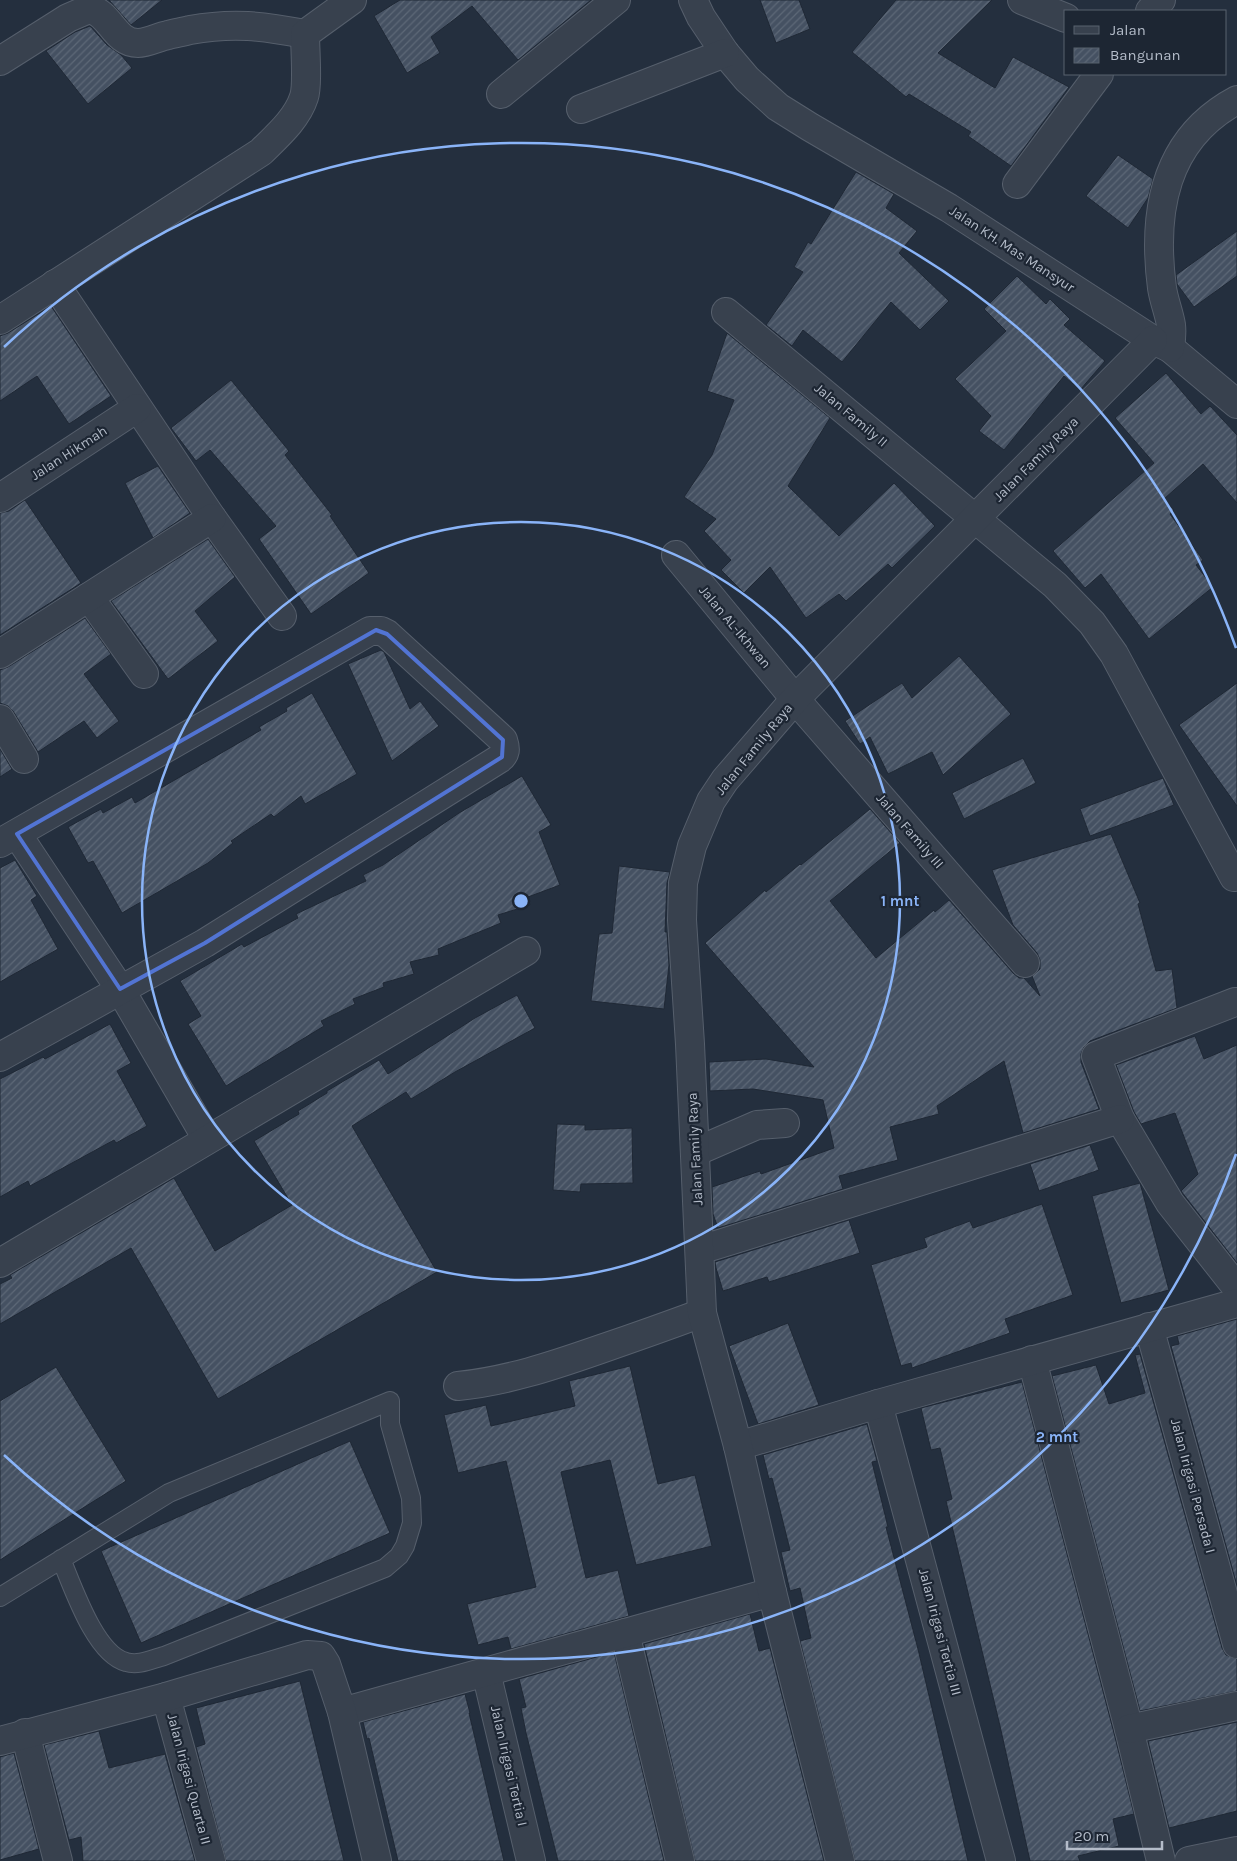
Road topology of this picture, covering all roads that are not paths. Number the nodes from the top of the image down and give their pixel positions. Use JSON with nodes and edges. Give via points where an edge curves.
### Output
{"nodes":[{"id":1,"x":352,"y":0,"type":"edge"},
{"id":2,"x":616,"y":0,"type":"edge"},
{"id":3,"x":693,"y":0,"type":"edge"},
{"id":4,"x":1022,"y":0,"type":"edge"},
{"id":5,"x":1161,"y":0,"type":"edge"},
{"id":6,"x":1151,"y":10,"type":"edge"},
{"id":7,"x":1064,"y":17,"type":"edge"},
{"id":8,"x":305,"y":34,"type":"junction"},
{"id":9,"x":725,"y":53,"type":"junction"},
{"id":10,"x":0,"y":61,"type":"edge"},
{"id":11,"x":1098,"y":75,"type":"edge"},
{"id":12,"x":501,"y":94,"type":"dead end"},
{"id":13,"x":1237,"y":100,"type":"edge"},
{"id":14,"x":581,"y":108,"type":"dead end"},
{"id":15,"x":1017,"y":184,"type":"dead end"},
{"id":16,"x":55,"y":284,"type":"junction"},
{"id":17,"x":726,"y":312,"type":"dead end"},
{"id":18,"x":0,"y":320,"type":"edge"},
{"id":19,"x":1162,"y":344,"type":"junction"},
{"id":20,"x":1237,"y":404,"type":"edge"},
{"id":21,"x":137,"y":408,"type":"junction"},
{"id":22,"x":0,"y":498,"type":"edge"},
{"id":23,"x":212,"y":518,"type":"junction"},
{"id":24,"x":977,"y":519,"type":"junction"},
{"id":25,"x":676,"y":555,"type":"dead end"},
{"id":26,"x":89,"y":597,"type":"junction"},
{"id":27,"x":282,"y":616,"type":"dead end"},
{"id":28,"x":0,"y":654,"type":"edge"},
{"id":29,"x":144,"y":674,"type":"dead end"},
{"id":30,"x":795,"y":699,"type":"junction"},
{"id":31,"x":0,"y":719,"type":"edge"},
{"id":32,"x":24,"y":759,"type":"dead end"},
{"id":33,"x":8,"y":838,"type":"edge"},
{"id":34,"x":1234,"y":877,"type":"dead end"},
{"id":35,"x":526,"y":951,"type":"dead end"},
{"id":36,"x":1025,"y":963,"type":"dead end"},
{"id":37,"x":120,"y":989,"type":"junction"},
{"id":38,"x":1236,"y":1002,"type":"dead end"},
{"id":39,"x":0,"y":1057,"type":"edge"},
{"id":40,"x":1120,"y":1119,"type":"junction"},
{"id":41,"x":785,"y":1123,"type":"dead end"},
{"id":42,"x":207,"y":1139,"type":"junction"},
{"id":43,"x":695,"y":1152,"type":"junction"},
{"id":44,"x":700,"y":1250,"type":"junction"},
{"id":45,"x":0,"y":1263,"type":"edge"},
{"id":46,"x":1237,"y":1288,"type":"edge"},
{"id":47,"x":1237,"y":1303,"type":"edge"},
{"id":48,"x":702,"y":1313,"type":"junction"},
{"id":49,"x":1149,"y":1327,"type":"junction"},
{"id":50,"x":1032,"y":1360,"type":"junction"},
{"id":51,"x":458,"y":1386,"type":"dead end"},
{"id":52,"x":878,"y":1404,"type":"junction"},
{"id":53,"x":738,"y":1446,"type":"junction"},
{"id":54,"x":61,"y":1559,"type":"junction"},
{"id":55,"x":772,"y":1592,"type":"junction"},
{"id":56,"x":0,"y":1596,"type":"edge"},
{"id":57,"x":625,"y":1633,"type":"junction"},
{"id":58,"x":1237,"y":1644,"type":"edge"},
{"id":59,"x":486,"y":1672,"type":"junction"},
{"id":60,"x":166,"y":1697,"type":"junction"},
{"id":61,"x":1237,"y":1706,"type":"edge"},
{"id":62,"x":342,"y":1712,"type":"junction"},
{"id":63,"x":1129,"y":1729,"type":"junction"},
{"id":64,"x":12,"y":1737,"type":"edge"},
{"id":65,"x":1237,"y":1851,"type":"edge"},
{"id":66,"x":58,"y":1861,"type":"edge"},
{"id":67,"x":211,"y":1861,"type":"edge"},
{"id":68,"x":377,"y":1861,"type":"edge"},
{"id":69,"x":531,"y":1861,"type":"edge"},
{"id":70,"x":680,"y":1861,"type":"edge"},
{"id":71,"x":840,"y":1861,"type":"edge"},
{"id":72,"x":1001,"y":1861,"type":"edge"},
{"id":73,"x":1161,"y":1861,"type":"edge"},
{"id":74,"x":1189,"y":1861,"type":"edge"}],
"edges":[{"from":1,"to":8,"type":"street"},
{"from":2,"to":12,"type":"street"},
{"from":3,"to":9,"type":"street","name":"Jalan KH. Mas Mansyur"},
{"from":4,"to":7,"type":"street"},
{"from":5,"to":6,"type":"street"},
{"from":8,"to":10,"type":"street","via":[[263,26],[216,26],[169,34],[147,42],[128,42],[99,12],[89,9],[68,18]]},
{"from":8,"to":16,"type":"street","via":[[305,95],[296,114],[281,133],[261,152]]},
{"from":9,"to":14,"type":"street"},
{"from":9,"to":19,"type":"street","name":"Jalan KH. Mas Mansyur","via":[[770,100],[810,128],[957,213]]},
{"from":11,"to":15,"type":"street"},
{"from":13,"to":19,"type":"street","via":[[1204,122],[1190,137],[1163,196],[1160,251],[1163,289],[1171,325]]},
{"from":16,"to":18,"type":"street"},
{"from":16,"to":21,"type":"street"},
{"from":17,"to":24,"type":"street","name":"Jalan Family II"},
{"from":19,"to":20,"type":"street","name":"Jalan KH. Mas Mansyur"},
{"from":19,"to":24,"type":"street","name":"Jalan Family Raya"},
{"from":21,"to":22,"type":"street","name":"Jalan Hikmah"},
{"from":21,"to":23,"type":"street"},
{"from":23,"to":26,"type":"street"},
{"from":23,"to":27,"type":"street"},
{"from":24,"to":30,"type":"street","name":"Jalan Family Raya"},
{"from":24,"to":34,"type":"street","name":"Jalan Family II","via":[[1055,585],[1092,623],[1114,654]]},
{"from":25,"to":30,"type":"street","name":"Jalan AL-Ikhwan"},
{"from":26,"to":28,"type":"street"},
{"from":26,"to":29,"type":"street"},
{"from":30,"to":36,"type":"street","name":"Jalan Family III"},
{"from":30,"to":43,"type":"street","name":"Jalan Family Raya","via":[[725,780],[712,801],[692,846],[683,883],[682,920]]},
{"from":31,"to":32,"type":"street"},
{"from":33,"to":37,"type":"street"},
{"from":33,"to":37,"type":"street","via":[[370,631],[387,634],[503,740],[505,752],[498,759],[205,942]]},
{"from":35,"to":42,"type":"street"},
{"from":37,"to":39,"type":"street"},
{"from":37,"to":42,"type":"street"},
{"from":38,"to":40,"type":"street","via":[[1096,1056]]},
{"from":40,"to":44,"type":"street"},
{"from":40,"to":46,"type":"street","via":[[1170,1203]]},
{"from":41,"to":43,"type":"street","via":[[757,1125]]},
{"from":42,"to":45,"type":"street"},
{"from":43,"to":44,"type":"street","name":"Jalan Family Raya"},
{"from":44,"to":48,"type":"street","name":"Jalan Family Raya"},
{"from":47,"to":49,"type":"street"},
{"from":48,"to":51,"type":"street","via":[[553,1365],[511,1377]]},
{"from":48,"to":53,"type":"street","name":"Jalan Family Raya"},
{"from":49,"to":50,"type":"street"},
{"from":49,"to":58,"type":"street","name":"Jalan Irigasi Persada I"},
{"from":50,"to":52,"type":"street"},
{"from":50,"to":63,"type":"street"},
{"from":52,"to":53,"type":"street"},
{"from":52,"to":72,"type":"street","name":"Jalan Irigasi Tertia III"},
{"from":53,"to":55,"type":"street","name":"Jalan Family Raya"},
{"from":54,"to":54,"type":"lane","via":[[170,1493],[390,1400],[390,1424],[411,1498],[412,1523],[405,1546],[385,1568],[137,1664],[114,1657],[105,1649],[95,1635]]},
{"from":54,"to":56,"type":"lane"},
{"from":55,"to":57,"type":"street"},
{"from":55,"to":71,"type":"street","name":"Jalan Family Raya"},
{"from":57,"to":59,"type":"street"},
{"from":57,"to":70,"type":"street"},
{"from":59,"to":62,"type":"street"},
{"from":59,"to":69,"type":"street","name":"Jalan Irigasi Tertia I"},
{"from":60,"to":62,"type":"street","via":[[315,1655],[321,1656],[326,1664]]},
{"from":60,"to":64,"type":"street"},
{"from":60,"to":67,"type":"street","name":"Jalan Irigasi Quarta II"},
{"from":61,"to":63,"type":"street"},
{"from":62,"to":68,"type":"street"},
{"from":63,"to":73,"type":"street"},
{"from":64,"to":66,"type":"street"},
{"from":65,"to":74,"type":"street"}]}
